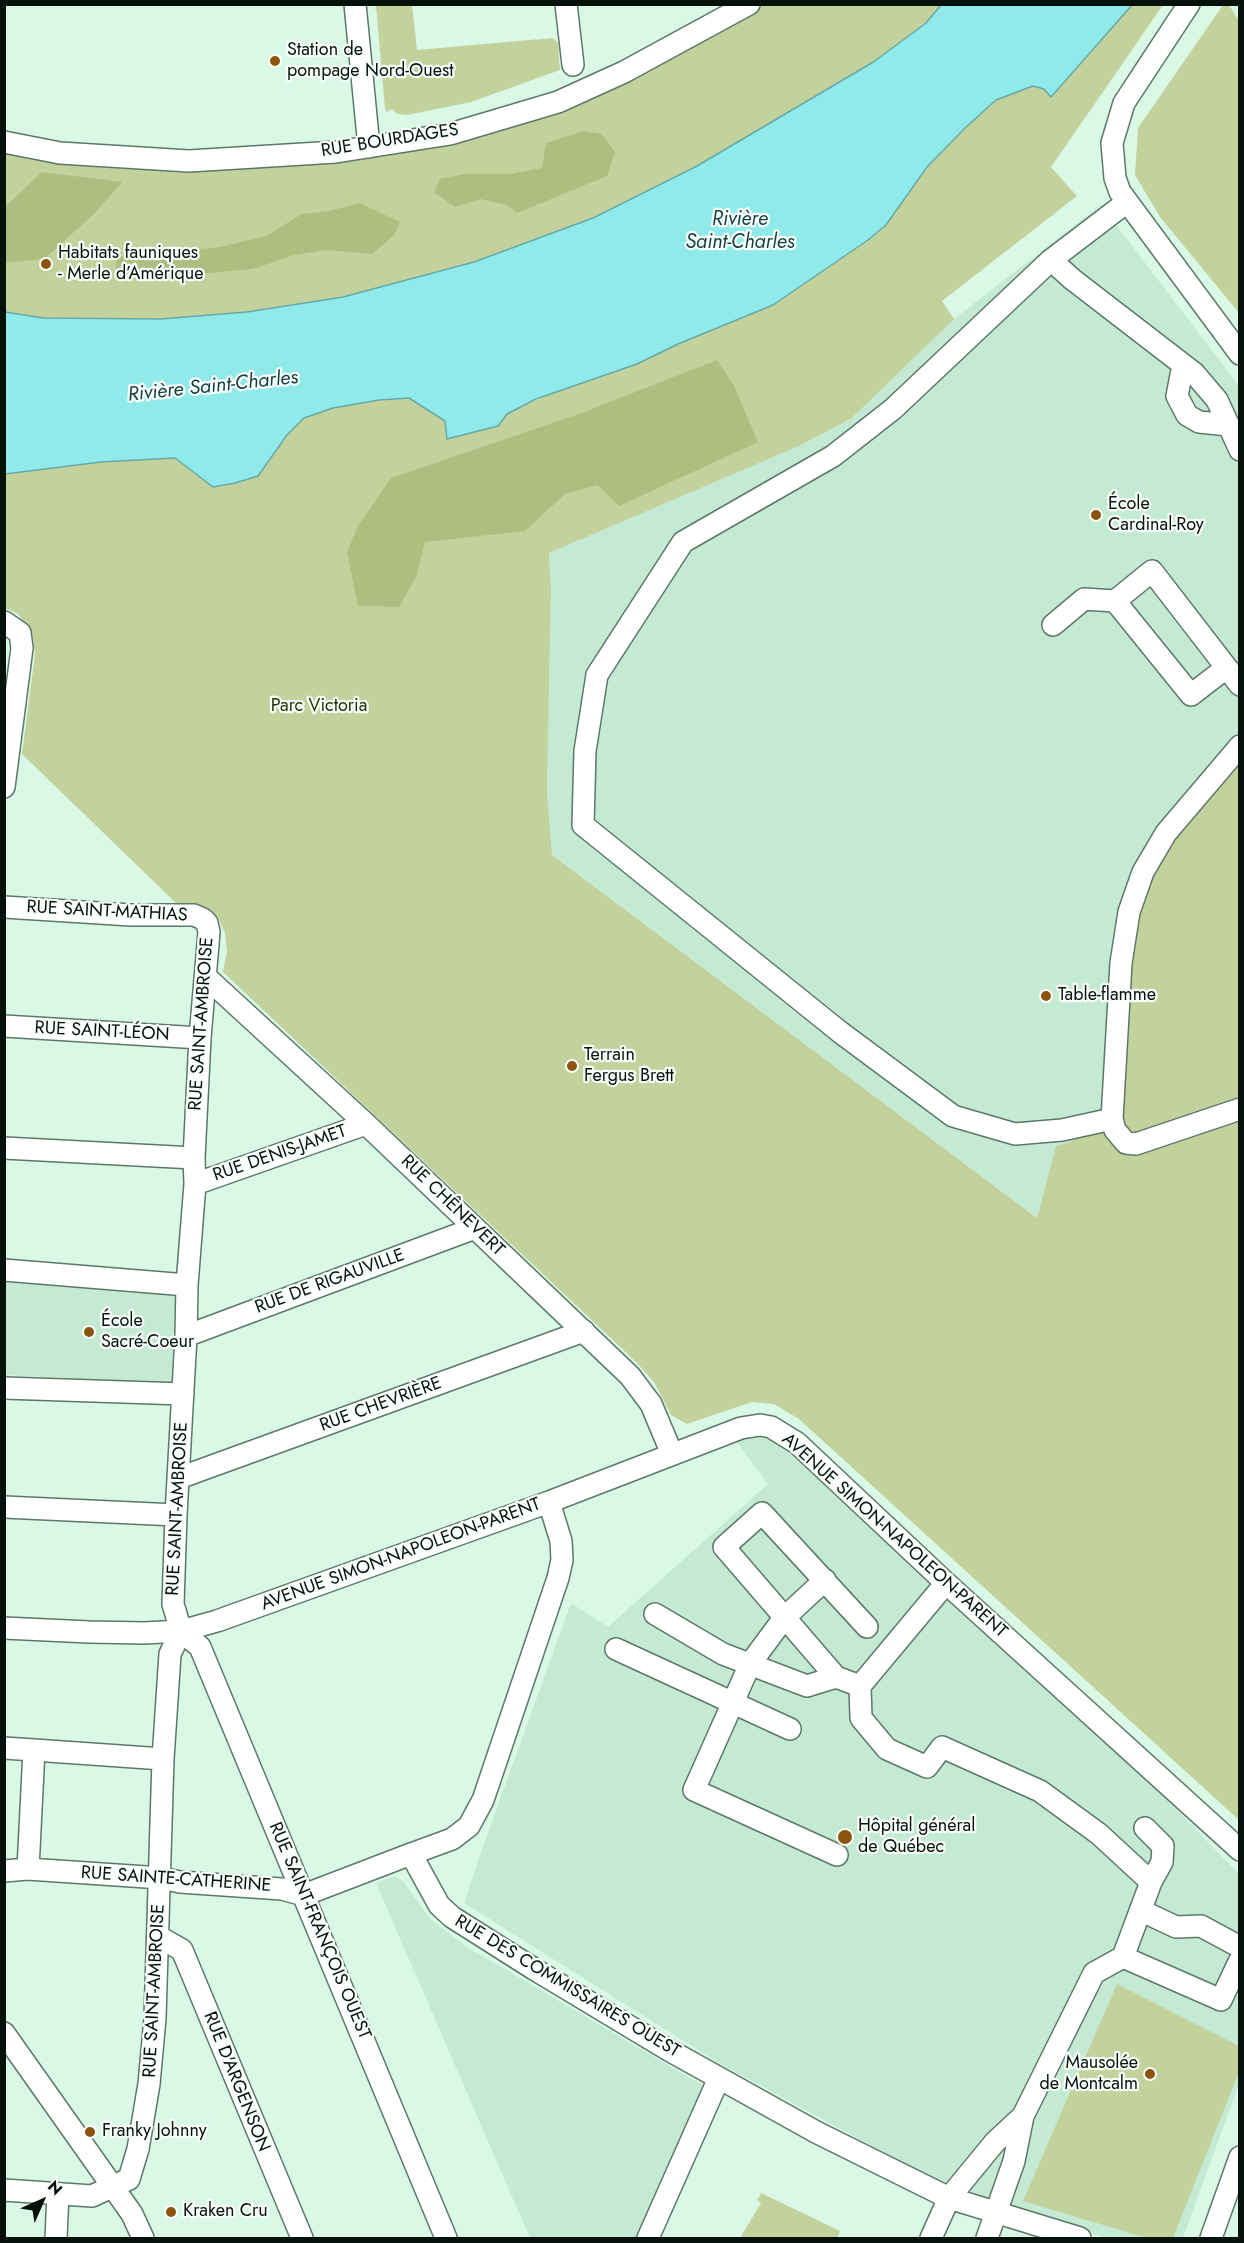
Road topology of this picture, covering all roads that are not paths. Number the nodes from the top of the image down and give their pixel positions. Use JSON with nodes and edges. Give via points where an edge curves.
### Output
{"nodes":[{"id":1,"x":355,"y":4,"type":"edge"},
{"id":2,"x":566,"y":4,"type":"edge"},
{"id":3,"x":749,"y":4,"type":"edge"},
{"id":4,"x":1189,"y":4,"type":"edge"},
{"id":5,"x":573,"y":65,"type":"dead end"},
{"id":6,"x":4,"y":142,"type":"edge"},
{"id":7,"x":369,"y":147,"type":"junction"},
{"id":8,"x":1126,"y":202,"type":"junction"},
{"id":9,"x":1051,"y":260,"type":"junction"},
{"id":10,"x":1239,"y":354,"type":"edge"},
{"id":11,"x":1183,"y":365,"type":"junction"},
{"id":12,"x":1229,"y":425,"type":"junction"},
{"id":13,"x":1239,"y":450,"type":"edge"},
{"id":14,"x":1115,"y":601,"type":"junction"},
{"id":15,"x":1053,"y":625,"type":"dead end"},
{"id":16,"x":12,"y":628,"type":"edge"},
{"id":17,"x":1233,"y":676,"type":"edge"},
{"id":18,"x":1239,"y":746,"type":"edge"},
{"id":19,"x":5,"y":778,"type":"edge"},
{"id":20,"x":4,"y":907,"type":"edge"},
{"id":21,"x":207,"y":923,"type":"joint"},
{"id":22,"x":206,"y":977,"type":"junction"},
{"id":23,"x":4,"y":1026,"type":"edge"},
{"id":24,"x":200,"y":1038,"type":"junction"},
{"id":25,"x":1239,"y":1109,"type":"edge"},
{"id":26,"x":1112,"y":1119,"type":"junction"},
{"id":27,"x":366,"y":1124,"type":"junction"},
{"id":28,"x":4,"y":1148,"type":"edge"},
{"id":29,"x":194,"y":1158,"type":"junction"},
{"id":30,"x":195,"y":1184,"type":"junction"},
{"id":31,"x":475,"y":1228,"type":"junction"},
{"id":32,"x":4,"y":1270,"type":"edge"},
{"id":33,"x":186,"y":1285,"type":"junction"},
{"id":34,"x":584,"y":1331,"type":"junction"},
{"id":35,"x":186,"y":1336,"type":"junction"},
{"id":36,"x":4,"y":1388,"type":"edge"},
{"id":37,"x":183,"y":1394,"type":"junction"},
{"id":38,"x":672,"y":1454,"type":"junction"},
{"id":39,"x":179,"y":1478,"type":"junction"},
{"id":40,"x":549,"y":1502,"type":"junction"},
{"id":41,"x":4,"y":1507,"type":"edge"},
{"id":42,"x":176,"y":1515,"type":"junction"},
{"id":43,"x":825,"y":1580,"type":"junction"},
{"id":44,"x":946,"y":1583,"type":"junction"},
{"id":45,"x":655,"y":1614,"type":"dead end"},
{"id":46,"x":784,"y":1618,"type":"junction"},
{"id":47,"x":867,"y":1627,"type":"dead end"},
{"id":48,"x":4,"y":1628,"type":"edge"},
{"id":49,"x":181,"y":1631,"type":"junction"},
{"id":50,"x":616,"y":1649,"type":"dead end"},
{"id":51,"x":750,"y":1664,"type":"junction"},
{"id":52,"x":836,"y":1677,"type":"junction"},
{"id":53,"x":860,"y":1686,"type":"junction"},
{"id":54,"x":733,"y":1702,"type":"junction"},
{"id":55,"x":790,"y":1729,"type":"dead end"},
{"id":56,"x":4,"y":1748,"type":"edge"},
{"id":57,"x":34,"y":1750,"type":"junction"},
{"id":58,"x":163,"y":1759,"type":"junction"},
{"id":59,"x":1145,"y":1828,"type":"dead end"},
{"id":60,"x":1239,"y":1850,"type":"edge"},
{"id":61,"x":411,"y":1854,"type":"junction"},
{"id":62,"x":837,"y":1855,"type":"dead end"},
{"id":63,"x":28,"y":1869,"type":"junction"},
{"id":64,"x":4,"y":1871,"type":"edge"},
{"id":65,"x":161,"y":1878,"type":"junction"},
{"id":66,"x":1151,"y":1882,"type":"junction"},
{"id":67,"x":304,"y":1895,"type":"junction"},
{"id":68,"x":1142,"y":1911,"type":"junction"},
{"id":69,"x":159,"y":1937,"type":"junction"},
{"id":70,"x":1239,"y":1947,"type":"edge"},
{"id":71,"x":1123,"y":1957,"type":"junction"},
{"id":72,"x":1239,"y":1960,"type":"edge"},
{"id":73,"x":4,"y":2033,"type":"edge"},
{"id":74,"x":719,"y":2078,"type":"junction"},
{"id":75,"x":1023,"y":2116,"type":"junction"},
{"id":76,"x":1239,"y":2157,"type":"edge"},
{"id":77,"x":113,"y":2188,"type":"junction"},
{"id":78,"x":4,"y":2190,"type":"edge"},
{"id":79,"x":58,"y":2194,"type":"junction"},
{"id":80,"x":949,"y":2198,"type":"junction"},
{"id":81,"x":998,"y":2213,"type":"junction"},
{"id":82,"x":56,"y":2238,"type":"edge"},
{"id":83,"x":143,"y":2238,"type":"edge"},
{"id":84,"x":302,"y":2238,"type":"edge"},
{"id":85,"x":447,"y":2238,"type":"edge"},
{"id":86,"x":648,"y":2238,"type":"edge"},
{"id":87,"x":931,"y":2238,"type":"edge"},
{"id":88,"x":987,"y":2238,"type":"edge"},
{"id":89,"x":1080,"y":2238,"type":"edge"},
{"id":90,"x":1210,"y":2238,"type":"edge"}],
"edges":[{"from":1,"to":7,"type":"street"},
{"from":2,"to":5,"type":"street"},
{"from":3,"to":7,"type":"street","name":"RUE BOURDAGES","via":[[624,72],[558,102],[450,134]]},
{"from":4,"to":8,"type":"street","via":[[1124,104],[1112,143],[1114,178]]},
{"from":6,"to":7,"type":"street","name":"RUE BOURDAGES","via":[[60,153],[189,161]]},
{"from":8,"to":9,"type":"street"},
{"from":8,"to":10,"type":"street"},
{"from":9,"to":11,"type":"street"},
{"from":9,"to":26,"type":"street","via":[[893,409],[833,456],[682,542],[597,675],[585,752],[583,825],[840,1032],[953,1116],[1015,1134],[1062,1130]]},
{"from":11,"to":12,"type":"street","via":[[1209,389]]},
{"from":11,"to":12,"type":"street","via":[[1177,396],[1187,415],[1199,422]]},
{"from":12,"to":13,"type":"street"},
{"from":14,"to":15,"type":"street","via":[[1084,598]]},
{"from":14,"to":17,"type":"street","via":[[1191,695]]},
{"from":14,"to":17,"type":"street","via":[[1152,571]]},
{"from":16,"to":19,"type":"street","via":[[22,648]]},
{"from":18,"to":26,"type":"street","via":[[1166,833],[1143,872],[1120,963]]},
{"from":20,"to":21,"type":"street","name":"RUE SAINT-MATHIAS","via":[[194,915]]},
{"from":21,"to":22,"type":"street","name":"RUE SAINT-AMBROISE"},
{"from":22,"to":24,"type":"street","name":"RUE SAINT-AMBROISE"},
{"from":22,"to":27,"type":"street","name":"RUE CHÊNEVERT"},
{"from":23,"to":24,"type":"street","name":"RUE SAINT-LÉON"},
{"from":24,"to":29,"type":"street","name":"RUE SAINT-AMBROISE"},
{"from":25,"to":26,"type":"street","via":[[1136,1144],[1126,1143]]},
{"from":27,"to":30,"type":"street","name":"RUE DENIS-JAMET"},
{"from":27,"to":31,"type":"street","name":"RUE CHÊNEVERT"},
{"from":28,"to":29,"type":"street"},
{"from":29,"to":30,"type":"street","name":"RUE SAINT-AMBROISE"},
{"from":30,"to":33,"type":"street","name":"RUE SAINT-AMBROISE"},
{"from":31,"to":34,"type":"street","name":"RUE CHÊNEVERT"},
{"from":31,"to":35,"type":"street","name":"RUE DE RIGAUVILLE"},
{"from":32,"to":33,"type":"street"},
{"from":33,"to":35,"type":"street","name":"RUE SAINT-AMBROISE"},
{"from":34,"to":38,"type":"street","name":"RUE CHÊNEVERT","via":[[630,1376],[651,1404]]},
{"from":34,"to":39,"type":"street","name":"RUE CHEVRIÈRE"},
{"from":35,"to":37,"type":"street","name":"RUE SAINT-AMBROISE"},
{"from":36,"to":37,"type":"street"},
{"from":37,"to":39,"type":"street","name":"RUE SAINT-AMBROISE"},
{"from":38,"to":40,"type":"street","name":"AVENUE SIMON-NAPOLEON-PARENT"},
{"from":38,"to":44,"type":"street","name":"AVENUE SIMON-NAPOLEON-PARENT","via":[[741,1428],[771,1427],[797,1443]]},
{"from":39,"to":42,"type":"street","name":"RUE SAINT-AMBROISE"},
{"from":40,"to":49,"type":"street","name":"AVENUE SIMON-NAPOLEON-PARENT"},
{"from":40,"to":61,"type":"street","via":[[561,1541],[562,1560],[483,1800],[469,1826],[452,1839]]},
{"from":41,"to":42,"type":"street"},
{"from":42,"to":49,"type":"street","name":"RUE SAINT-AMBROISE","via":[[173,1605]]},
{"from":43,"to":46,"type":"street"},
{"from":43,"to":46,"type":"street","via":[[762,1513],[723,1547]]},
{"from":43,"to":47,"type":"street"},
{"from":44,"to":53,"type":"street"},
{"from":44,"to":60,"type":"street","name":"AVENUE SIMON-NAPOLEON-PARENT"},
{"from":45,"to":51,"type":"street","via":[[723,1654]]},
{"from":46,"to":51,"type":"street"},
{"from":46,"to":52,"type":"street"},
{"from":48,"to":49,"type":"street","name":"AVENUE SIMON-NAPOLEON-PARENT"},
{"from":49,"to":58,"type":"street","name":"RUE SAINT-AMBROISE","via":[[170,1654]]},
{"from":49,"to":67,"type":"street","name":"RUE SAINT-FRANÇOIS OUEST","via":[[200,1647]]},
{"from":50,"to":54,"type":"street"},
{"from":51,"to":52,"type":"street","via":[[807,1686]]},
{"from":51,"to":54,"type":"street"},
{"from":52,"to":53,"type":"street"},
{"from":53,"to":66,"type":"street","via":[[861,1718],[887,1749],[927,1767],[942,1748],[1040,1791],[1099,1834]]},
{"from":54,"to":55,"type":"street"},
{"from":54,"to":62,"type":"street","via":[[694,1790]]},
{"from":56,"to":57,"type":"street"},
{"from":57,"to":58,"type":"street"},
{"from":57,"to":63,"type":"street"},
{"from":58,"to":65,"type":"street","name":"RUE SAINT-AMBROISE"},
{"from":59,"to":66,"type":"street","via":[[1163,1846],[1162,1862]]},
{"from":61,"to":67,"type":"street"},
{"from":61,"to":74,"type":"street","name":"RUE DES COMMISSAIRES OUEST","via":[[439,1905],[452,1917]]},
{"from":63,"to":64,"type":"street","name":"RUE SAINTE-CATHERINE"},
{"from":63,"to":65,"type":"street","name":"RUE SAINTE-CATHERINE"},
{"from":65,"to":67,"type":"street","name":"RUE SAINTE-CATHERINE","via":[[282,1888]]},
{"from":65,"to":69,"type":"street","name":"RUE SAINT-AMBROISE"},
{"from":66,"to":68,"type":"street"},
{"from":67,"to":85,"type":"street","name":"RUE SAINT-FRANÇOIS OUEST"},
{"from":68,"to":70,"type":"street","via":[[1176,1927],[1201,1926]]},
{"from":68,"to":71,"type":"street"},
{"from":69,"to":77,"type":"street","name":"RUE SAINT-AMBROISE","via":[[149,2084],[138,2149],[129,2179]]},
{"from":69,"to":84,"type":"street","name":"RUE D'ARGENSON","via":[[182,1950]]},
{"from":71,"to":72,"type":"street","via":[[1221,2000]]},
{"from":71,"to":75,"type":"street","via":[[1094,1973]]},
{"from":73,"to":77,"type":"street"},
{"from":74,"to":80,"type":"street","name":"RUE DES COMMISSAIRES OUEST","via":[[816,2132]]},
{"from":74,"to":86,"type":"street"},
{"from":75,"to":80,"type":"street","via":[[995,2142]]},
{"from":75,"to":81,"type":"street"},
{"from":76,"to":90,"type":"street"},
{"from":77,"to":79,"type":"street","via":[[92,2196]]},
{"from":77,"to":83,"type":"street"},
{"from":78,"to":79,"type":"street"},
{"from":79,"to":82,"type":"street"},
{"from":80,"to":81,"type":"street","name":"RUE DES COMMISSAIRES OUEST"},
{"from":80,"to":87,"type":"street"},
{"from":81,"to":88,"type":"street"},
{"from":81,"to":89,"type":"street","name":"RUE DES COMMISSAIRES OUEST"}]}
